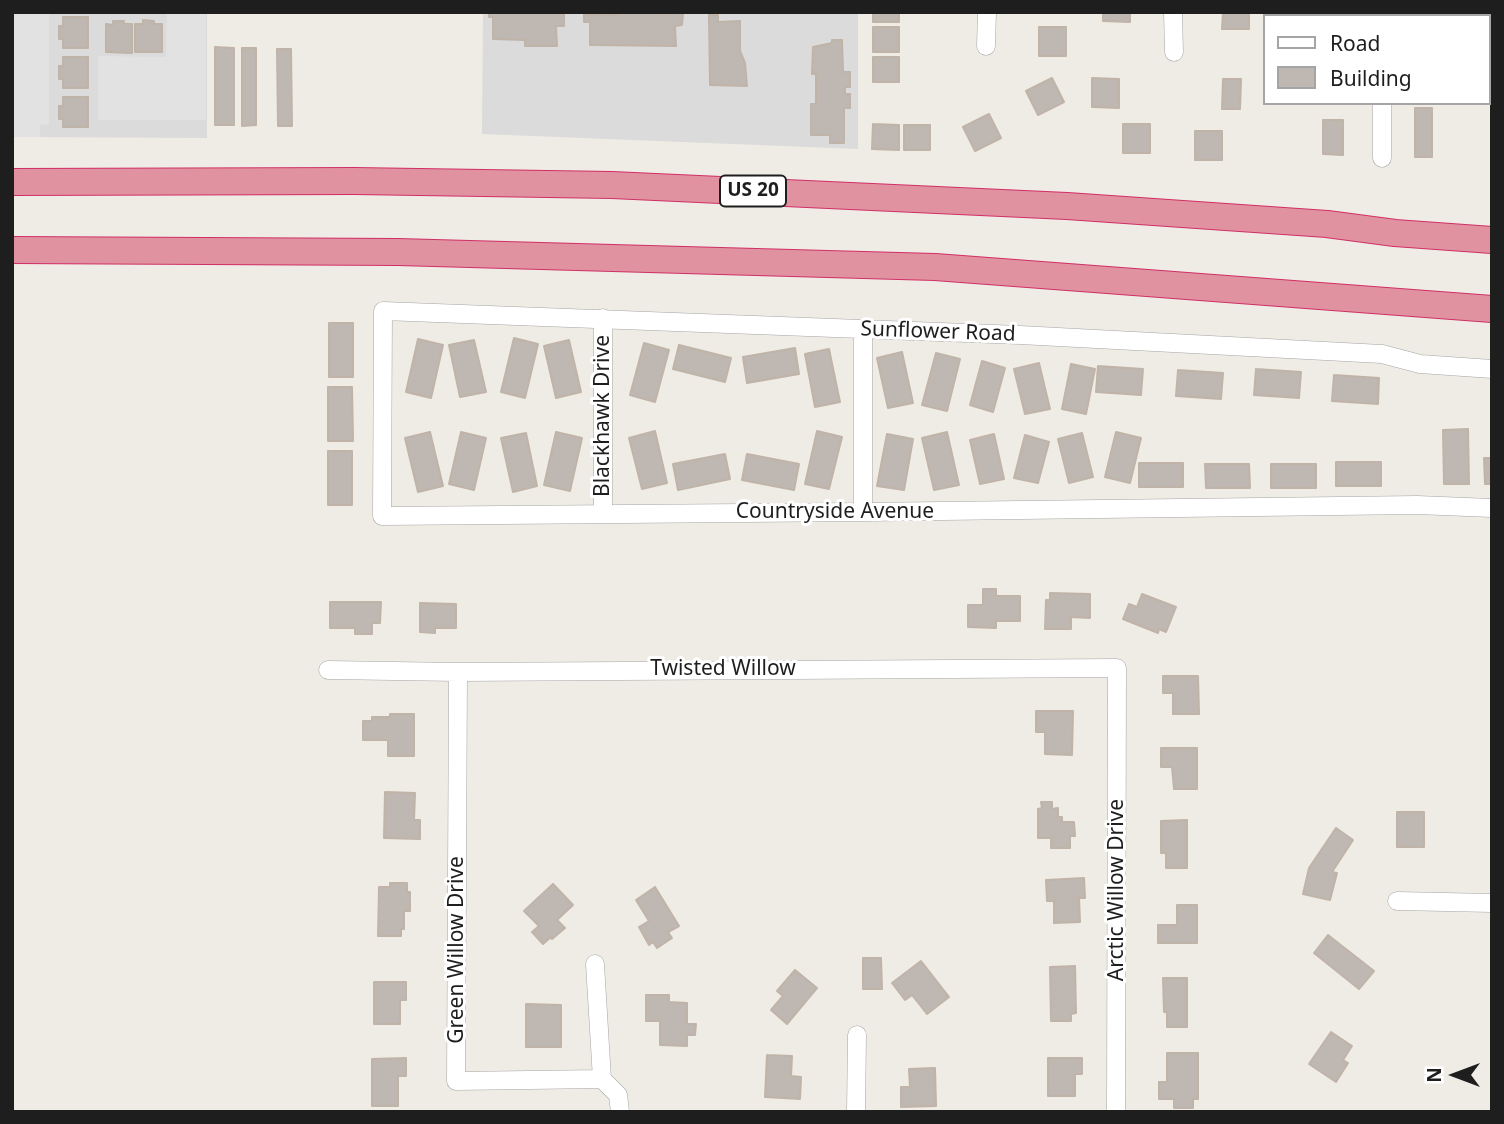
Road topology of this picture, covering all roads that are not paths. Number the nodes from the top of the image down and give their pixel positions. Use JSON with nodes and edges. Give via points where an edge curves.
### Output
{"nodes":[{"id":1,"x":987,"y":12,"type":"edge"},
{"id":2,"x":1173,"y":12,"type":"edge"},
{"id":3,"x":986,"y":46,"type":"dead end"},
{"id":4,"x":1174,"y":52,"type":"dead end"},
{"id":5,"x":1382,"y":105,"type":"edge"},
{"id":6,"x":1382,"y":158,"type":"dead end"},
{"id":7,"x":12,"y":182,"type":"edge"},
{"id":8,"x":1492,"y":240,"type":"edge"},
{"id":9,"x":12,"y":250,"type":"edge"},
{"id":10,"x":1492,"y":309,"type":"edge"},
{"id":11,"x":383,"y":311,"type":"joint"},
{"id":12,"x":603,"y":318,"type":"junction"},
{"id":13,"x":863,"y":328,"type":"junction"},
{"id":14,"x":1492,"y":369,"type":"edge"},
{"id":15,"x":1492,"y":508,"type":"edge"},
{"id":16,"x":863,"y":512,"type":"junction"},
{"id":17,"x":603,"y":514,"type":"junction"},
{"id":18,"x":1117,"y":668,"type":"joint"},
{"id":19,"x":328,"y":670,"type":"dead end"},
{"id":20,"x":458,"y":672,"type":"junction"},
{"id":21,"x":1397,"y":901,"type":"dead end"},
{"id":22,"x":1492,"y":903,"type":"edge"},
{"id":23,"x":595,"y":964,"type":"dead end"},
{"id":24,"x":857,"y":1035,"type":"dead end"},
{"id":25,"x":603,"y":1079,"type":"junction"},
{"id":26,"x":620,"y":1112,"type":"edge"},
{"id":27,"x":856,"y":1112,"type":"edge"},
{"id":28,"x":1116,"y":1112,"type":"edge"}],
"edges":[{"from":1,"to":3,"type":"street"},
{"from":2,"to":4,"type":"street"},
{"from":5,"to":6,"type":"street"},
{"from":7,"to":8,"type":"highway","number":"US 20","via":[[612,185],[1067,206]]},
{"from":9,"to":10,"type":"highway","via":[[398,251],[935,267]]},
{"from":11,"to":12,"type":"street","name":"Sunflower Road"},
{"from":11,"to":17,"type":"street","name":"Countryside Avenue","via":[[382,516]]},
{"from":12,"to":13,"type":"street","name":"Sunflower Road"},
{"from":12,"to":17,"type":"street","name":"Blackhawk Drive"},
{"from":13,"to":14,"type":"street","name":"Sunflower Road","via":[[1382,354],[1420,364]]},
{"from":13,"to":16,"type":"street"},
{"from":15,"to":16,"type":"street","name":"Countryside Avenue"},
{"from":16,"to":17,"type":"street","name":"Countryside Avenue"},
{"from":18,"to":20,"type":"street","name":"Twisted Willow"},
{"from":18,"to":28,"type":"street","name":"Arctic Willow Drive"},
{"from":19,"to":20,"type":"street","name":"Twisted Willow"},
{"from":20,"to":25,"type":"street","name":"Green Willow Drive","via":[[456,1081]]},
{"from":21,"to":22,"type":"street"},
{"from":23,"to":25,"type":"street"},
{"from":24,"to":27,"type":"street"},
{"from":25,"to":26,"type":"street","via":[[618,1095]]}]}
